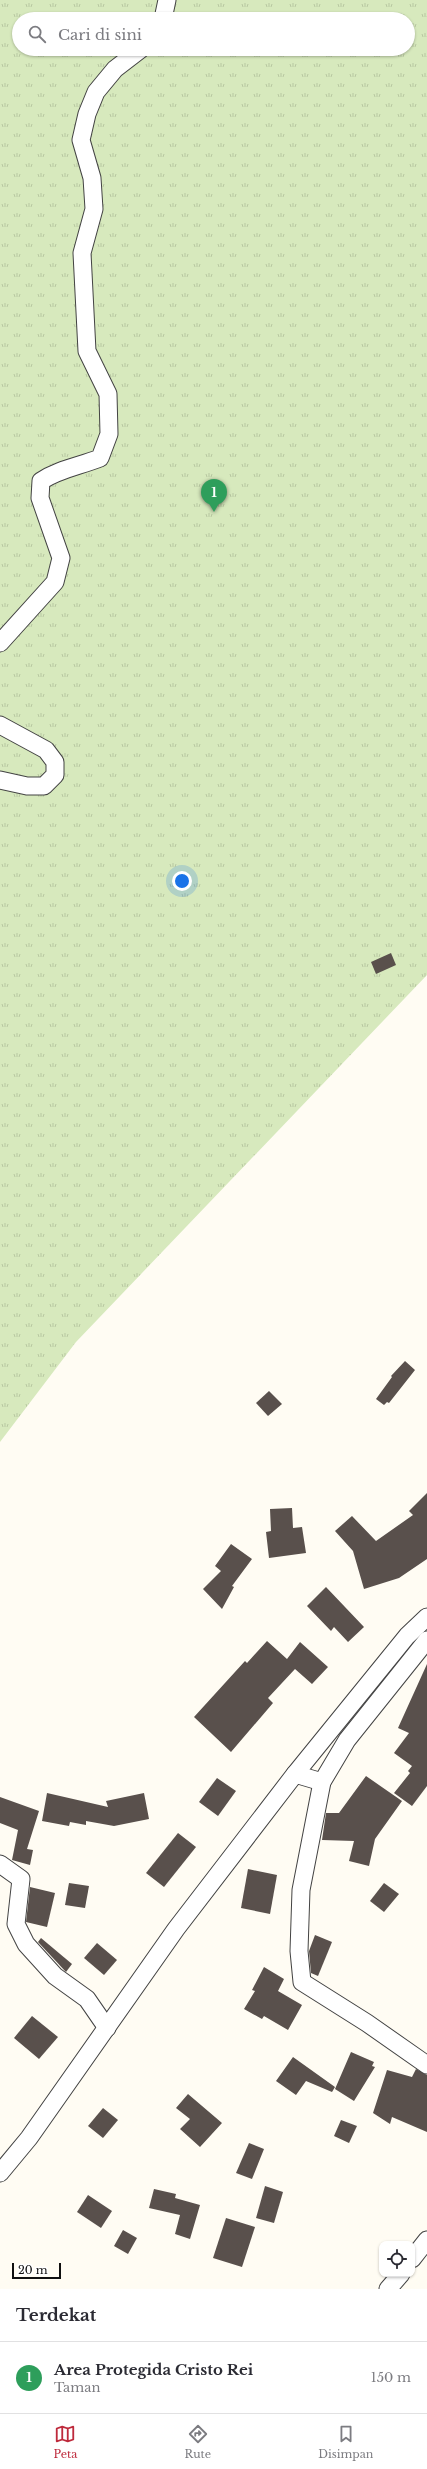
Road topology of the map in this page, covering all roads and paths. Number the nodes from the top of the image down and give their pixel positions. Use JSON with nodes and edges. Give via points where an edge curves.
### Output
{"nodes":[{"id":1,"x":167,"y":0,"type":"edge"},
{"id":2,"x":164,"y":12,"type":"edge"},
{"id":3,"x":132,"y":56,"type":"edge"},
{"id":4,"x":0,"y":643,"type":"edge"},
{"id":5,"x":0,"y":725,"type":"edge"},
{"id":6,"x":0,"y":780,"type":"edge"},
{"id":7,"x":427,"y":1617,"type":"edge"},
{"id":8,"x":427,"y":1640,"type":"edge"},
{"id":9,"x":295,"y":1774,"type":"junction"},
{"id":10,"x":322,"y":1782,"type":"junction"},
{"id":11,"x":0,"y":1864,"type":"edge"},
{"id":12,"x":107,"y":2028,"type":"junction"},
{"id":13,"x":427,"y":2065,"type":"edge"},
{"id":14,"x":0,"y":2173,"type":"edge"},
{"id":15,"x":427,"y":2240,"type":"edge"},
{"id":16,"x":415,"y":2255,"type":"edge"},
{"id":17,"x":398,"y":2277,"type":"edge"},
{"id":18,"x":388,"y":2289,"type":"edge"}],
"edges":[{"from":1,"to":2,"type":"street"},
{"from":3,"to":4,"type":"street","via":[[115,69],[96,92],[87,114],[81,140],[92,178],[94,209],[82,253],[87,352],[108,394],[109,434],[100,458],[75,468],[55,472],[41,481],[40,498],[62,558],[55,582]]},
{"from":5,"to":6,"type":"street","via":[[46,750],[55,762],[55,775],[44,786],[27,786]]},
{"from":7,"to":9,"type":"street","via":[[407,1636]]},
{"from":8,"to":10,"type":"street","via":[[347,1740]]},
{"from":9,"to":10,"type":"street"},
{"from":9,"to":12,"type":"street","via":[[176,1929]]},
{"from":10,"to":13,"type":"street","via":[[301,1890],[299,1951],[302,1982],[367,2022]]},
{"from":11,"to":12,"type":"street","via":[[21,1879],[16,1924],[26,1944],[55,1976],[87,1999]]},
{"from":12,"to":14,"type":"street","via":[[29,2138]]},
{"from":15,"to":16,"type":"street"},
{"from":17,"to":18,"type":"street"}]}
